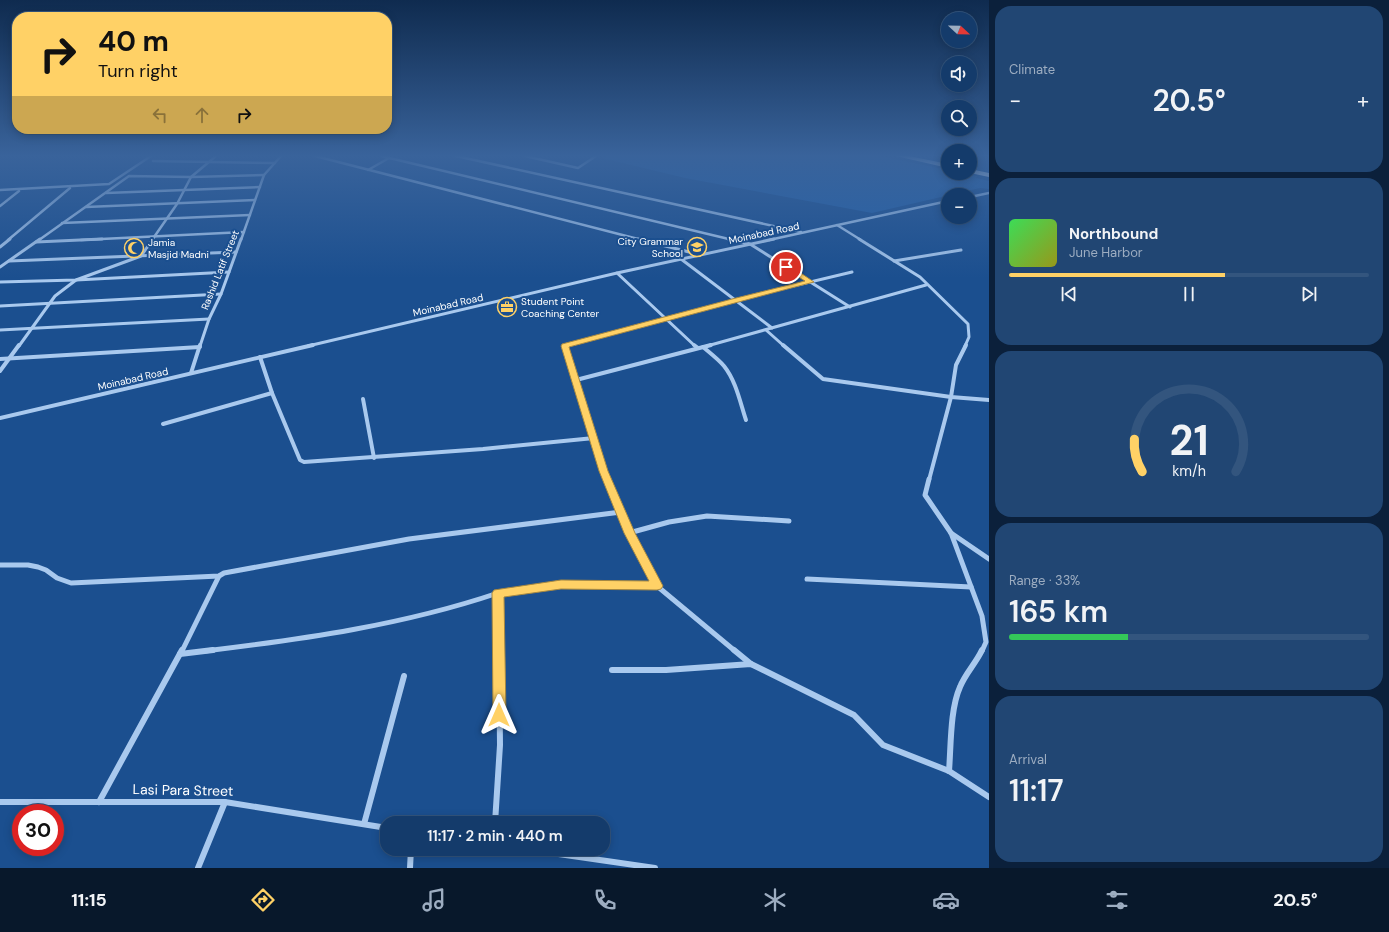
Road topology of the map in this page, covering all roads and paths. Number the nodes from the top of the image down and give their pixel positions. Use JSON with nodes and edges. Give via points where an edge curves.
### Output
{"nodes":[{"id":1,"x":12,"y":197,"type":"edge"},
{"id":2,"x":60,"y":197,"type":"edge"},
{"id":3,"x":101,"y":197,"type":"edge"},
{"id":4,"x":181,"y":197,"type":"edge"},
{"id":5,"x":256,"y":197,"type":"edge"},
{"id":6,"x":471,"y":197,"type":"edge"},
{"id":7,"x":551,"y":197,"type":"edge"},
{"id":8,"x":641,"y":197,"type":"edge"},
{"id":9,"x":255,"y":200,"type":"junction"},
{"id":10,"x":941,"y":203,"type":"edge"},
{"id":11,"x":177,"y":204,"type":"junction"},
{"id":12,"x":0,"y":206,"type":"edge"},
{"id":13,"x":84,"y":208,"type":"junction"},
{"id":14,"x":250,"y":215,"type":"junction"},
{"id":15,"x":167,"y":219,"type":"junction"},
{"id":16,"x":61,"y":224,"type":"junction"},
{"id":17,"x":837,"y":225,"type":"junction"},
{"id":18,"x":244,"y":232,"type":"junction"},
{"id":19,"x":803,"y":232,"type":"junction"},
{"id":20,"x":154,"y":237,"type":"junction"},
{"id":21,"x":36,"y":242,"type":"junction"},
{"id":22,"x":750,"y":244,"type":"junction"},
{"id":23,"x":0,"y":247,"type":"edge"},
{"id":24,"x":961,"y":250,"type":"dead end"},
{"id":25,"x":236,"y":252,"type":"junction"},
{"id":26,"x":699,"y":255,"type":"junction"},
{"id":27,"x":141,"y":256,"type":"junction"},
{"id":28,"x":681,"y":259,"type":"junction"},
{"id":29,"x":9,"y":261,"type":"junction"},
{"id":30,"x":894,"y":261,"type":"junction"},
{"id":31,"x":0,"y":267,"type":"edge"},
{"id":32,"x":229,"y":272,"type":"junction"},
{"id":33,"x":852,"y":272,"type":"dead end"},
{"id":34,"x":617,"y":273,"type":"junction"},
{"id":35,"x":76,"y":280,"type":"junction"},
{"id":36,"x":0,"y":282,"type":"edge"},
{"id":37,"x":811,"y":282,"type":"junction"},
{"id":38,"x":926,"y":285,"type":"junction"},
{"id":39,"x":221,"y":294,"type":"junction"},
{"id":40,"x":735,"y":300,"type":"junction"},
{"id":41,"x":49,"y":304,"type":"junction"},
{"id":42,"x":0,"y":306,"type":"edge"},
{"id":43,"x":850,"y":307,"type":"junction"},
{"id":44,"x":209,"y":319,"type":"junction"},
{"id":45,"x":666,"y":319,"type":"junction"},
{"id":46,"x":772,"y":328,"type":"junction"},
{"id":47,"x":30,"y":329,"type":"junction"},
{"id":48,"x":0,"y":330,"type":"edge"},
{"id":49,"x":766,"y":330,"type":"junction"},
{"id":50,"x":200,"y":346,"type":"junction"},
{"id":51,"x":703,"y":347,"type":"junction"},
{"id":52,"x":698,"y":348,"type":"junction"},
{"id":53,"x":260,"y":357,"type":"junction"},
{"id":54,"x":0,"y":359,"type":"edge"},
{"id":55,"x":8,"y":359,"type":"junction"},
{"id":56,"x":0,"y":371,"type":"edge"},
{"id":57,"x":192,"y":373,"type":"junction"},
{"id":58,"x":576,"y":380,"type":"junction"},
{"id":59,"x":272,"y":393,"type":"junction"},
{"id":60,"x":951,"y":397,"type":"junction"},
{"id":61,"x":363,"y":399,"type":"dead end"},
{"id":62,"x":989,"y":400,"type":"edge"},
{"id":63,"x":0,"y":418,"type":"edge"},
{"id":64,"x":746,"y":420,"type":"dead end"},
{"id":65,"x":163,"y":424,"type":"dead end"},
{"id":66,"x":594,"y":438,"type":"junction"},
{"id":67,"x":374,"y":458,"type":"junction"},
{"id":68,"x":621,"y":512,"type":"junction"},
{"id":69,"x":789,"y":521,"type":"dead end"},
{"id":70,"x":630,"y":533,"type":"junction"},
{"id":71,"x":952,"y":533,"type":"junction"},
{"id":72,"x":989,"y":559,"type":"edge"},
{"id":73,"x":0,"y":565,"type":"edge"},
{"id":74,"x":219,"y":576,"type":"junction"},
{"id":75,"x":806,"y":579,"type":"dead end"},
{"id":76,"x":657,"y":586,"type":"junction"},
{"id":77,"x":971,"y":587,"type":"junction"},
{"id":78,"x":498,"y":593,"type":"junction"},
{"id":79,"x":180,"y":654,"type":"junction"},
{"id":80,"x":751,"y":664,"type":"junction"},
{"id":81,"x":612,"y":670,"type":"dead end"},
{"id":82,"x":404,"y":676,"type":"dead end"},
{"id":83,"x":949,"y":771,"type":"junction"},
{"id":84,"x":989,"y":797,"type":"edge"},
{"id":85,"x":0,"y":802,"type":"edge"},
{"id":86,"x":98,"y":802,"type":"junction"},
{"id":87,"x":225,"y":802,"type":"junction"},
{"id":88,"x":495,"y":816,"type":"edge"},
{"id":89,"x":364,"y":824,"type":"junction"},
{"id":90,"x":380,"y":827,"type":"edge"},
{"id":91,"x":411,"y":856,"type":"edge"},
{"id":92,"x":572,"y":856,"type":"edge"},
{"id":93,"x":198,"y":868,"type":"edge"},
{"id":94,"x":410,"y":868,"type":"edge"},
{"id":95,"x":655,"y":868,"type":"edge"}],
"edges":[{"from":1,"to":12,"type":"street"},
{"from":2,"to":23,"type":"street"},
{"from":3,"to":13,"type":"street"},
{"from":4,"to":11,"type":"street"},
{"from":5,"to":9,"type":"street","name":"Rashid Latif Street"},
{"from":6,"to":26,"type":"street"},
{"from":7,"to":22,"type":"street"},
{"from":8,"to":19,"type":"street"},
{"from":9,"to":11,"type":"street"},
{"from":9,"to":14,"type":"street","name":"Rashid Latif Street"},
{"from":10,"to":17,"type":"street","name":"Moinabad Road"},
{"from":11,"to":13,"type":"street"},
{"from":11,"to":15,"type":"street"},
{"from":13,"to":16,"type":"street"},
{"from":14,"to":15,"type":"street"},
{"from":14,"to":18,"type":"street","name":"Rashid Latif Street"},
{"from":15,"to":16,"type":"street"},
{"from":15,"to":20,"type":"street"},
{"from":16,"to":21,"type":"street"},
{"from":17,"to":19,"type":"street","name":"Moinabad Road"},
{"from":17,"to":30,"type":"street"},
{"from":18,"to":20,"type":"street"},
{"from":18,"to":25,"type":"street","name":"Rashid Latif Street"},
{"from":19,"to":22,"type":"street","name":"Moinabad Road"},
{"from":20,"to":21,"type":"street"},
{"from":20,"to":27,"type":"street"},
{"from":21,"to":29,"type":"street"},
{"from":22,"to":26,"type":"street","name":"Moinabad Road"},
{"from":22,"to":37,"type":"street"},
{"from":24,"to":30,"type":"street"},
{"from":25,"to":27,"type":"street"},
{"from":25,"to":32,"type":"street","name":"Rashid Latif Street"},
{"from":26,"to":28,"type":"street","name":"Moinabad Road"},
{"from":27,"to":29,"type":"street"},
{"from":27,"to":35,"type":"street"},
{"from":28,"to":34,"type":"street","name":"Moinabad Road"},
{"from":28,"to":40,"type":"street"},
{"from":29,"to":31,"type":"street"},
{"from":30,"to":38,"type":"street"},
{"from":32,"to":35,"type":"street"},
{"from":32,"to":39,"type":"street","name":"Rashid Latif Street"},
{"from":33,"to":37,"type":"street"},
{"from":34,"to":45,"type":"street"},
{"from":34,"to":53,"type":"street","name":"Moinabad Road"},
{"from":35,"to":36,"type":"street"},
{"from":35,"to":41,"type":"street"},
{"from":37,"to":40,"type":"street"},
{"from":37,"to":43,"type":"street"},
{"from":38,"to":43,"type":"street"},
{"from":38,"to":60,"type":"street","via":[[968,324],[969,337],[956,365]]},
{"from":39,"to":41,"type":"street"},
{"from":39,"to":44,"type":"street","name":"Rashid Latif Street"},
{"from":40,"to":45,"type":"street"},
{"from":40,"to":46,"type":"street"},
{"from":41,"to":42,"type":"street"},
{"from":41,"to":47,"type":"street"},
{"from":43,"to":46,"type":"street"},
{"from":44,"to":47,"type":"street"},
{"from":44,"to":50,"type":"street","name":"Rashid Latif Street"},
{"from":45,"to":52,"type":"street"},
{"from":45,"to":58,"type":"street","via":[[565,346]]},
{"from":46,"to":49,"type":"street"},
{"from":47,"to":48,"type":"street"},
{"from":47,"to":55,"type":"street"},
{"from":49,"to":51,"type":"street"},
{"from":49,"to":60,"type":"street","via":[[823,379]]},
{"from":50,"to":55,"type":"street"},
{"from":50,"to":57,"type":"street","name":"Rashid Latif Street"},
{"from":51,"to":52,"type":"street"},
{"from":51,"to":64,"type":"street","via":[[728,372]]},
{"from":52,"to":58,"type":"street"},
{"from":53,"to":57,"type":"street","name":"Moinabad Road"},
{"from":53,"to":59,"type":"street"},
{"from":54,"to":55,"type":"street"},
{"from":55,"to":56,"type":"street"},
{"from":57,"to":63,"type":"street","name":"Moinabad Road"},
{"from":58,"to":66,"type":"street"},
{"from":59,"to":65,"type":"street"},
{"from":59,"to":67,"type":"street","via":[[300,460],[304,462]]},
{"from":60,"to":62,"type":"street"},
{"from":60,"to":71,"type":"street","via":[[925,495]]},
{"from":61,"to":67,"type":"street"},
{"from":66,"to":67,"type":"street"},
{"from":66,"to":68,"type":"street","via":[[603,471]]},
{"from":68,"to":70,"type":"street"},
{"from":68,"to":74,"type":"street","via":[[401,540]]},
{"from":69,"to":70,"type":"street","via":[[707,516],[669,522]]},
{"from":70,"to":76,"type":"street"},
{"from":71,"to":72,"type":"street"},
{"from":71,"to":77,"type":"street"},
{"from":73,"to":74,"type":"street","via":[[38,567],[70,583]]},
{"from":74,"to":79,"type":"street"},
{"from":75,"to":77,"type":"street"},
{"from":76,"to":78,"type":"street","via":[[561,585]]},
{"from":76,"to":80,"type":"street"},
{"from":77,"to":83,"type":"street","via":[[982,616],[986,642],[960,686],[955,700]]},
{"from":78,"to":79,"type":"street","via":[[455,607],[382,625]]},
{"from":78,"to":88,"type":"street","via":[[500,745]]},
{"from":79,"to":86,"type":"street"},
{"from":80,"to":81,"type":"street","via":[[666,670]]},
{"from":80,"to":83,"type":"street","via":[[854,715],[883,745]]},
{"from":82,"to":89,"type":"street"},
{"from":83,"to":84,"type":"street"},
{"from":85,"to":86,"type":"street","name":"Lasi Para Street"},
{"from":86,"to":87,"type":"street","name":"Lasi Para Street"},
{"from":87,"to":89,"type":"street","name":"Lasi Para Street"},
{"from":87,"to":93,"type":"street"},
{"from":89,"to":90,"type":"street","name":"Lasi Para Street"},
{"from":91,"to":94,"type":"street"},
{"from":92,"to":95,"type":"street"}]}
